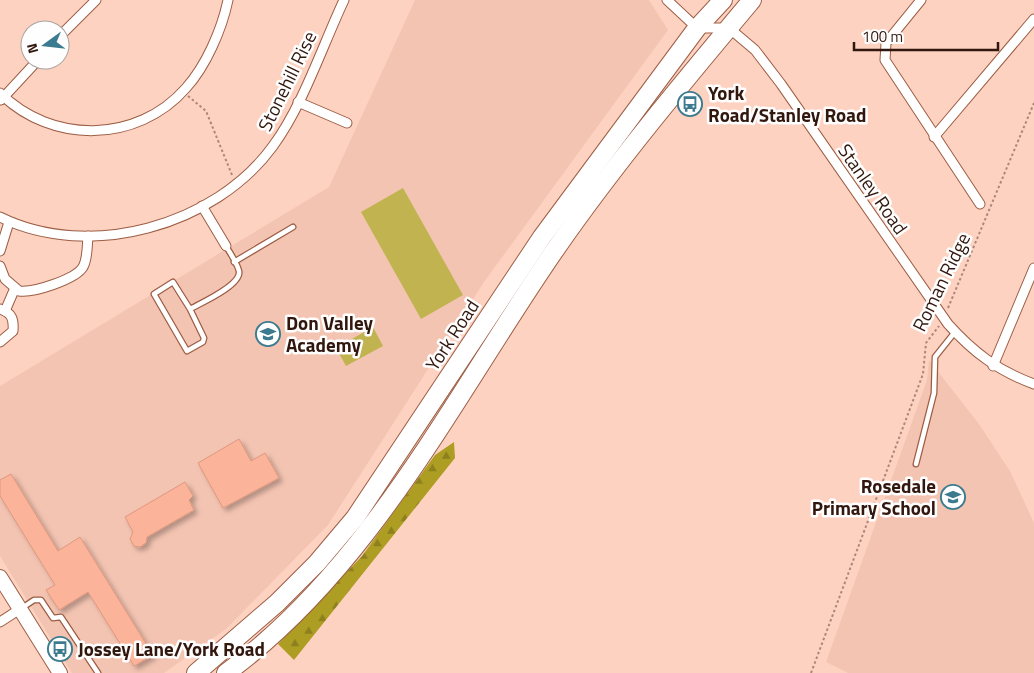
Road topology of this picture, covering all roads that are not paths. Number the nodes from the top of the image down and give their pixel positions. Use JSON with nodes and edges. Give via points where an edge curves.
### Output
{"nodes":[{"id":1,"x":96,"y":0,"type":"edge"},
{"id":2,"x":228,"y":0,"type":"edge"},
{"id":3,"x":344,"y":0,"type":"edge"},
{"id":4,"x":667,"y":0,"type":"edge"},
{"id":5,"x":723,"y":0,"type":"edge"},
{"id":6,"x":752,"y":0,"type":"edge"},
{"id":7,"x":921,"y":0,"type":"edge"},
{"id":8,"x":1034,"y":19,"type":"edge"},
{"id":9,"x":70,"y":26,"type":"edge"},
{"id":10,"x":697,"y":28,"type":"junction"},
{"id":11,"x":729,"y":28,"type":"junction"},
{"id":12,"x":28,"y":70,"type":"edge"},
{"id":13,"x":1,"y":97,"type":"edge"},
{"id":14,"x":298,"y":102,"type":"junction"},
{"id":15,"x":347,"y":123,"type":"dead end"},
{"id":16,"x":934,"y":137,"type":"junction"},
{"id":17,"x":980,"y":204,"type":"dead end"},
{"id":18,"x":202,"y":206,"type":"junction"},
{"id":19,"x":0,"y":217,"type":"edge"},
{"id":20,"x":9,"y":222,"type":"junction"},
{"id":21,"x":293,"y":227,"type":"dead end"},
{"id":22,"x":88,"y":236,"type":"junction"},
{"id":23,"x":226,"y":246,"type":"joint"},
{"id":24,"x":0,"y":251,"type":"edge"},
{"id":25,"x":234,"y":262,"type":"junction"},
{"id":26,"x":0,"y":266,"type":"edge"},
{"id":27,"x":1034,"y":268,"type":"edge"},
{"id":28,"x":15,"y":288,"type":"junction"},
{"id":29,"x":190,"y":309,"type":"junction"},
{"id":30,"x":2,"y":310,"type":"edge"},
{"id":31,"x":955,"y":332,"type":"junction"},
{"id":32,"x":0,"y":342,"type":"edge"},
{"id":33,"x":994,"y":366,"type":"junction"},
{"id":34,"x":1034,"y":384,"type":"edge"},
{"id":35,"x":916,"y":464,"type":"dead end"},
{"id":36,"x":0,"y":577,"type":"edge"},
{"id":37,"x":20,"y":609,"type":"junction"},
{"id":38,"x":0,"y":622,"type":"edge"},
{"id":39,"x":60,"y":673,"type":"edge"},
{"id":40,"x":98,"y":673,"type":"edge"},
{"id":41,"x":196,"y":673,"type":"edge"},
{"id":42,"x":226,"y":673,"type":"edge"}],
"edges":[{"from":1,"to":9,"type":"street"},
{"from":2,"to":13,"type":"street","via":[[194,78],[171,103],[147,118],[128,126],[98,131],[62,129],[15,108]]},
{"from":3,"to":14,"type":"street","name":"Stonehill Rise"},
{"from":4,"to":10,"type":"street"},
{"from":5,"to":10,"type":"highway","name":"York Road"},
{"from":6,"to":11,"type":"highway","name":"York Road"},
{"from":7,"to":16,"type":"street","via":[[886,43],[885,60]]},
{"from":8,"to":16,"type":"street"},
{"from":10,"to":11,"type":"street"},
{"from":10,"to":41,"type":"highway","name":"York Road","via":[[542,237],[355,518],[278,603]]},
{"from":11,"to":31,"type":"street","name":"Stanley Road","via":[[756,50]]},
{"from":11,"to":42,"type":"highway","name":"York Road","via":[[557,247],[387,505],[293,617],[258,650]]},
{"from":12,"to":13,"type":"street"},
{"from":14,"to":15,"type":"street"},
{"from":14,"to":18,"type":"street","name":"Stonehill Rise","via":[[273,146],[258,164]]},
{"from":16,"to":17,"type":"street"},
{"from":18,"to":22,"type":"street","name":"Stonehill Rise","via":[[149,227]]},
{"from":18,"to":23,"type":"street"},
{"from":19,"to":20,"type":"street","name":"Stonehill Rise"},
{"from":20,"to":22,"type":"street","name":"Stonehill Rise","via":[[38,230]]},
{"from":20,"to":24,"type":"street"},
{"from":21,"to":25,"type":"lane"},
{"from":22,"to":28,"type":"street","via":[[86,260],[81,270],[46,288],[26,292]]},
{"from":23,"to":25,"type":"lane"},
{"from":25,"to":29,"type":"lane","via":[[239,278],[233,285]]},
{"from":26,"to":28,"type":"street","via":[[5,279]]},
{"from":27,"to":33,"type":"street"},
{"from":28,"to":30,"type":"street"},
{"from":29,"to":29,"type":"lane","via":[[204,338],[187,351],[154,294],[173,282]]},
{"from":30,"to":32,"type":"street","via":[[14,321],[13,331]]},
{"from":31,"to":33,"type":"street","name":"Stanley Road"},
{"from":31,"to":35,"type":"lane","via":[[935,357],[934,393]]},
{"from":33,"to":34,"type":"street","name":"Stanley Road","via":[[1010,376]]},
{"from":36,"to":37,"type":"street"},
{"from":37,"to":38,"type":"street"},
{"from":37,"to":39,"type":"street"},
{"from":37,"to":40,"type":"lane","via":[[34,600],[41,600],[53,618],[61,617]]}]}
